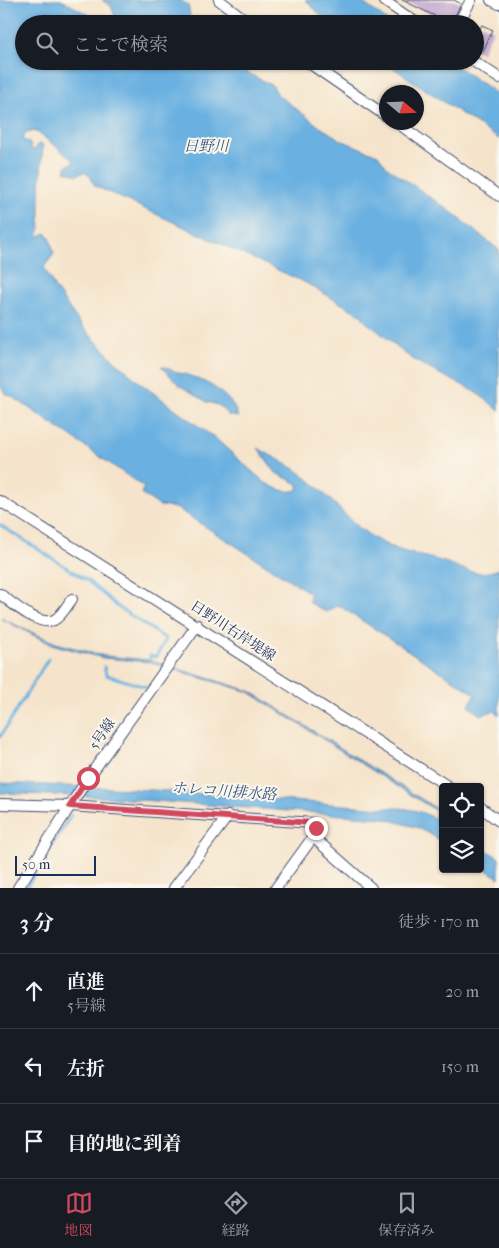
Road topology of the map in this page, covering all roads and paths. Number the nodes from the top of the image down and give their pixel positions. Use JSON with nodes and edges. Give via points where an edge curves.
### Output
{"nodes":[{"id":1,"x":219,"y":0,"type":"edge"},
{"id":2,"x":383,"y":0,"type":"edge"},
{"id":3,"x":470,"y":0,"type":"edge"},
{"id":4,"x":491,"y":0,"type":"edge"},
{"id":5,"x":499,"y":4,"type":"edge"},
{"id":6,"x":239,"y":15,"type":"edge"},
{"id":7,"x":405,"y":15,"type":"edge"},
{"id":8,"x":462,"y":15,"type":"edge"},
{"id":9,"x":484,"y":68,"type":"edge"},
{"id":10,"x":319,"y":70,"type":"edge"},
{"id":11,"x":499,"y":78,"type":"edge"},
{"id":12,"x":379,"y":111,"type":"edge"},
{"id":13,"x":407,"y":130,"type":"edge"},
{"id":14,"x":499,"y":196,"type":"edge"},
{"id":15,"x":0,"y":501,"type":"edge"},
{"id":16,"x":0,"y":594,"type":"edge"},
{"id":17,"x":72,"y":599,"type":"dead end"},
{"id":18,"x":197,"y":624,"type":"junction"},
{"id":19,"x":443,"y":783,"type":"edge"},
{"id":20,"x":72,"y":803,"type":"junction"},
{"id":21,"x":0,"y":804,"type":"edge"},
{"id":22,"x":484,"y":810,"type":"edge"},
{"id":23,"x":228,"y":816,"type":"junction"},
{"id":24,"x":499,"y":821,"type":"edge"},
{"id":25,"x":313,"y":837,"type":"junction"},
{"id":26,"x":18,"y":888,"type":"edge"},
{"id":27,"x":174,"y":888,"type":"edge"},
{"id":28,"x":276,"y":888,"type":"edge"},
{"id":29,"x":371,"y":888,"type":"edge"}],
"edges":[{"from":1,"to":6,"type":"street"},
{"from":2,"to":7,"type":"street"},
{"from":3,"to":8,"type":"street"},
{"from":4,"to":5,"type":"street"},
{"from":9,"to":11,"type":"street"},
{"from":10,"to":12,"type":"street"},
{"from":13,"to":14,"type":"street"},
{"from":15,"to":18,"type":"street","name":"日野川右岸堤線"},
{"from":16,"to":17,"type":"street","via":[[33,617],[47,622],[56,619]]},
{"from":18,"to":19,"type":"street","name":"日野川右岸堤線"},
{"from":18,"to":20,"type":"street","name":"5号線"},
{"from":20,"to":21,"type":"street"},
{"from":20,"to":23,"type":"street"},
{"from":20,"to":26,"type":"street","name":"5号線"},
{"from":22,"to":24,"type":"street"},
{"from":23,"to":25,"type":"street","via":[[313,823],[316,828]]},
{"from":23,"to":27,"type":"street"},
{"from":25,"to":28,"type":"street"},
{"from":25,"to":29,"type":"street"}]}
